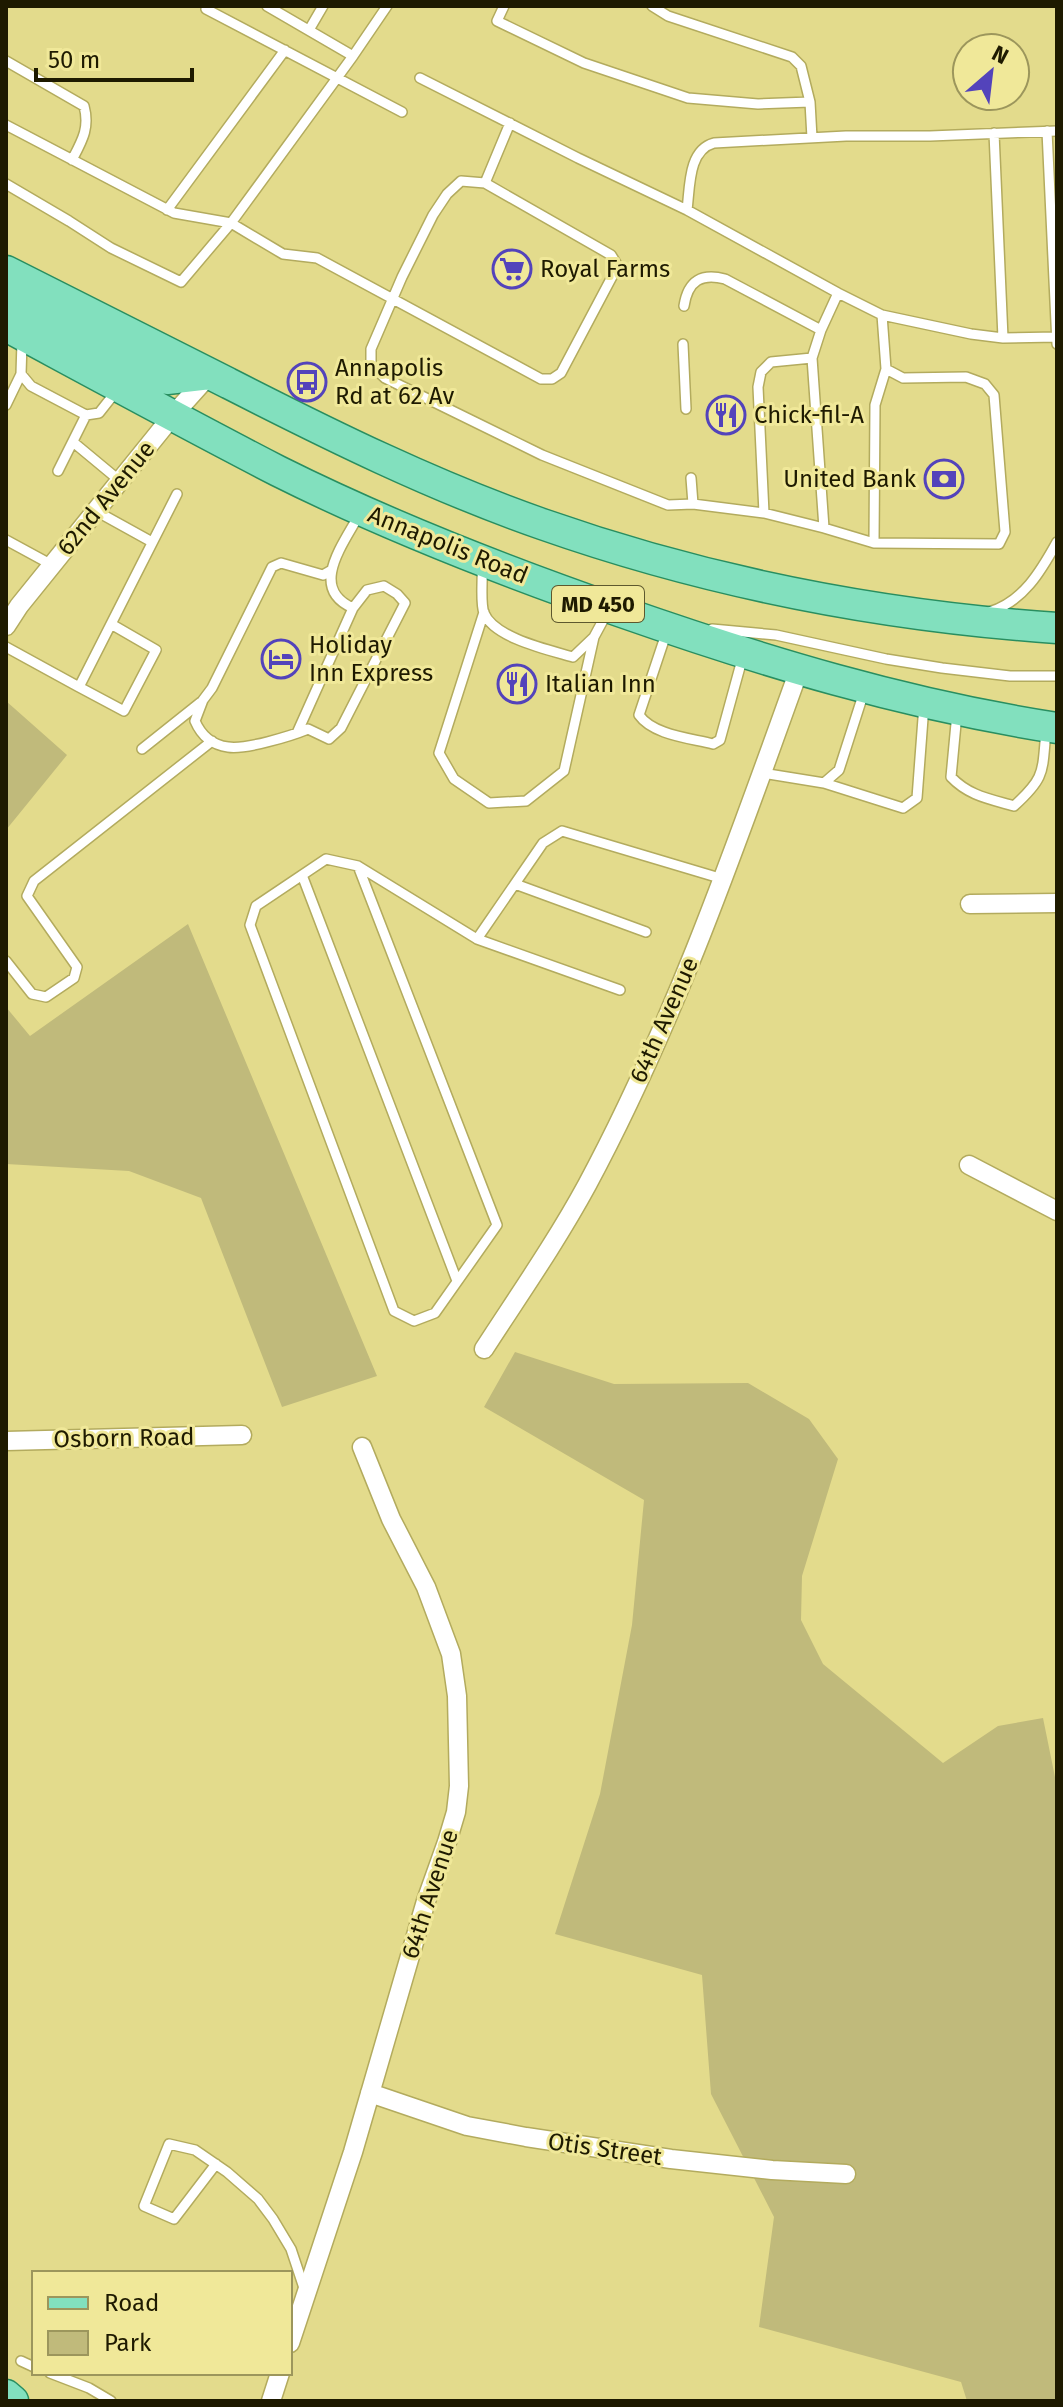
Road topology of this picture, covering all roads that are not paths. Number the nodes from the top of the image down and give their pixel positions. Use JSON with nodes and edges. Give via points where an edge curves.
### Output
{"nodes":[{"id":1,"x":267,"y":6,"type":"edge"},
{"id":2,"x":323,"y":6,"type":"edge"},
{"id":3,"x":387,"y":6,"type":"edge"},
{"id":4,"x":504,"y":6,"type":"edge"},
{"id":5,"x":652,"y":6,"type":"edge"},
{"id":6,"x":206,"y":9,"type":"dead end"},
{"id":7,"x":309,"y":30,"type":"junction"},
{"id":8,"x":285,"y":50,"type":"junction"},
{"id":9,"x":353,"y":56,"type":"junction"},
{"id":10,"x":6,"y":61,"type":"edge"},
{"id":11,"x":420,"y":78,"type":"dead end"},
{"id":12,"x":338,"y":79,"type":"junction"},
{"id":13,"x":810,"y":102,"type":"junction"},
{"id":14,"x":402,"y":112,"type":"dead end"},
{"id":15,"x":510,"y":123,"type":"junction"},
{"id":16,"x":6,"y":125,"type":"edge"},
{"id":17,"x":1052,"y":131,"type":"edge"},
{"id":18,"x":994,"y":133,"type":"junction"},
{"id":19,"x":812,"y":138,"type":"junction"},
{"id":20,"x":72,"y":160,"type":"junction"},
{"id":21,"x":485,"y":183,"type":"junction"},
{"id":22,"x":6,"y":184,"type":"edge"},
{"id":23,"x":167,"y":210,"type":"junction"},
{"id":24,"x":687,"y":210,"type":"junction"},
{"id":25,"x":231,"y":223,"type":"junction"},
{"id":26,"x":6,"y":271,"type":"edge"},
{"id":27,"x":838,"y":293,"type":"junction"},
{"id":28,"x":6,"y":297,"type":"edge"},
{"id":29,"x":392,"y":300,"type":"junction"},
{"id":30,"x":684,"y":306,"type":"dead end"},
{"id":31,"x":882,"y":315,"type":"junction"},
{"id":32,"x":821,"y":330,"type":"junction"},
{"id":33,"x":14,"y":331,"type":"edge"},
{"id":34,"x":1057,"y":337,"type":"edge"},
{"id":35,"x":1003,"y":338,"type":"junction"},
{"id":36,"x":683,"y":344,"type":"dead end"},
{"id":37,"x":1057,"y":344,"type":"edge"},
{"id":38,"x":812,"y":358,"type":"junction"},
{"id":39,"x":886,"y":369,"type":"junction"},
{"id":40,"x":21,"y":374,"type":"junction"},
{"id":41,"x":210,"y":374,"type":"junction"},
{"id":42,"x":120,"y":386,"type":"junction"},
{"id":43,"x":6,"y":405,"type":"edge"},
{"id":44,"x":686,"y":409,"type":"dead end"},
{"id":45,"x":174,"y":414,"type":"junction"},
{"id":46,"x":86,"y":415,"type":"junction"},
{"id":47,"x":73,"y":442,"type":"junction"},
{"id":48,"x":58,"y":471,"type":"dead end"},
{"id":49,"x":691,"y":478,"type":"dead end"},
{"id":50,"x":120,"y":481,"type":"junction"},
{"id":51,"x":177,"y":494,"type":"dead end"},
{"id":52,"x":693,"y":504,"type":"junction"},
{"id":53,"x":362,"y":510,"type":"junction"},
{"id":54,"x":96,"y":511,"type":"junction"},
{"id":55,"x":764,"y":513,"type":"junction"},
{"id":56,"x":824,"y":528,"type":"junction"},
{"id":57,"x":6,"y":540,"type":"edge"},
{"id":58,"x":152,"y":542,"type":"junction"},
{"id":59,"x":1057,"y":542,"type":"edge"},
{"id":60,"x":874,"y":543,"type":"junction"},
{"id":61,"x":482,"y":560,"type":"junction"},
{"id":62,"x":52,"y":565,"type":"junction"},
{"id":63,"x":330,"y":571,"type":"junction"},
{"id":64,"x":353,"y":608,"type":"junction"},
{"id":65,"x":610,"y":608,"type":"junction"},
{"id":66,"x":484,"y":612,"type":"junction"},
{"id":67,"x":963,"y":619,"type":"junction"},
{"id":68,"x":111,"y":624,"type":"junction"},
{"id":69,"x":6,"y":626,"type":"edge"},
{"id":70,"x":1057,"y":628,"type":"edge"},
{"id":71,"x":670,"y":629,"type":"junction"},
{"id":72,"x":594,"y":637,"type":"junction"},
{"id":73,"x":6,"y":647,"type":"edge"},
{"id":74,"x":744,"y":653,"type":"junction"},
{"id":75,"x":799,"y":670,"type":"junction"},
{"id":76,"x":1057,"y":676,"type":"edge"},
{"id":77,"x":79,"y":687,"type":"junction"},
{"id":78,"x":865,"y":688,"type":"junction"},
{"id":79,"x":203,"y":700,"type":"junction"},
{"id":80,"x":924,"y":702,"type":"junction"},
{"id":81,"x":957,"y":709,"type":"junction"},
{"id":82,"x":1052,"y":727,"type":"edge"},
{"id":83,"x":297,"y":733,"type":"junction"},
{"id":84,"x":212,"y":741,"type":"junction"},
{"id":85,"x":142,"y":749,"type":"dead end"},
{"id":86,"x":762,"y":773,"type":"junction"},
{"id":87,"x":824,"y":783,"type":"junction"},
{"id":88,"x":358,"y":866,"type":"junction"},
{"id":89,"x":302,"y":875,"type":"junction"},
{"id":90,"x":723,"y":879,"type":"junction"},
{"id":91,"x":515,"y":884,"type":"junction"},
{"id":92,"x":1057,"y":903,"type":"edge"},
{"id":93,"x":970,"y":904,"type":"dead end"},
{"id":94,"x":646,"y":932,"type":"dead end"},
{"id":95,"x":477,"y":939,"type":"junction"},
{"id":96,"x":6,"y":961,"type":"edge"},
{"id":97,"x":620,"y":990,"type":"dead end"},
{"id":98,"x":969,"y":1165,"type":"dead end"},
{"id":99,"x":1057,"y":1211,"type":"edge"},
{"id":100,"x":457,"y":1281,"type":"junction"},
{"id":101,"x":484,"y":1349,"type":"dead end"},
{"id":102,"x":242,"y":1435,"type":"dead end"},
{"id":103,"x":6,"y":1441,"type":"edge"},
{"id":104,"x":362,"y":1447,"type":"dead end"},
{"id":105,"x":370,"y":2093,"type":"junction"},
{"id":106,"x":216,"y":2164,"type":"junction"},
{"id":107,"x":846,"y":2174,"type":"dead end"},
{"id":108,"x":306,"y":2295,"type":"junction"},
{"id":109,"x":292,"y":2337,"type":"edge"},
{"id":110,"x":21,"y":2361,"type":"dead end"},
{"id":111,"x":32,"y":2366,"type":"edge"},
{"id":112,"x":55,"y":2375,"type":"edge"},
{"id":113,"x":279,"y":2375,"type":"edge"},
{"id":114,"x":6,"y":2395,"type":"edge"},
{"id":115,"x":13,"y":2401,"type":"edge"},
{"id":116,"x":111,"y":2401,"type":"edge"},
{"id":117,"x":271,"y":2401,"type":"edge"}],
"edges":[{"from":1,"to":7,"type":"lane"},
{"from":2,"to":7,"type":"lane"},
{"from":3,"to":9,"type":"lane"},
{"from":4,"to":13,"type":"lane","via":[[497,21],[584,63],[688,98]]},
{"from":5,"to":13,"type":"lane","via":[[792,57],[801,66]]},
{"from":6,"to":8,"type":"lane"},
{"from":7,"to":9,"type":"lane"},
{"from":8,"to":12,"type":"lane"},
{"from":8,"to":23,"type":"lane"},
{"from":9,"to":12,"type":"lane"},
{"from":10,"to":20,"type":"lane","via":[[84,106],[86,132]]},
{"from":11,"to":15,"type":"lane"},
{"from":12,"to":14,"type":"lane"},
{"from":12,"to":25,"type":"lane"},
{"from":13,"to":19,"type":"lane"},
{"from":15,"to":21,"type":"lane"},
{"from":15,"to":24,"type":"lane"},
{"from":16,"to":20,"type":"lane"},
{"from":17,"to":18,"type":"lane"},
{"from":17,"to":34,"type":"lane"},
{"from":18,"to":19,"type":"lane"},
{"from":18,"to":35,"type":"lane"},
{"from":19,"to":24,"type":"lane","via":[[705,145],[698,152]]},
{"from":20,"to":23,"type":"lane"},
{"from":21,"to":29,"type":"lane","via":[[461,181],[447,194]]},
{"from":21,"to":29,"type":"lane","via":[[611,255],[616,263],[561,373],[541,379]]},
{"from":22,"to":25,"type":"lane","via":[[111,248],[181,282]]},
{"from":23,"to":25,"type":"lane"},
{"from":24,"to":27,"type":"lane"},
{"from":25,"to":29,"type":"lane","via":[[283,254],[317,258]]},
{"from":26,"to":41,"type":"main road","number":"MD 450"},
{"from":27,"to":31,"type":"lane"},
{"from":27,"to":32,"type":"lane"},
{"from":28,"to":41,"type":"main road","via":[[167,379]]},
{"from":29,"to":52,"type":"lane","via":[[371,349],[371,365],[385,378],[542,455],[668,505]]},
{"from":30,"to":32,"type":"lane","via":[[694,283],[713,276]]},
{"from":31,"to":35,"type":"lane"},
{"from":31,"to":39,"type":"lane"},
{"from":32,"to":38,"type":"lane"},
{"from":33,"to":40,"type":"lane"},
{"from":33,"to":42,"type":"main road","name":"Annapolis Road","number":"MD 450"},
{"from":34,"to":35,"type":"lane"},
{"from":34,"to":37,"type":"lane"},
{"from":36,"to":44,"type":"lane"},
{"from":38,"to":55,"type":"lane","via":[[771,362],[761,372]]},
{"from":38,"to":56,"type":"lane"},
{"from":39,"to":60,"type":"lane","via":[[875,405]]},
{"from":39,"to":60,"type":"lane","via":[[903,378],[966,377],[985,384],[994,395],[1005,532],[999,544]]},
{"from":40,"to":43,"type":"lane"},
{"from":40,"to":46,"type":"lane","via":[[31,386]]},
{"from":41,"to":45,"type":"street","name":"62nd Avenue"},
{"from":41,"to":67,"type":"main road","number":"MD 450","via":[[422,477],[542,525],[743,582]]},
{"from":42,"to":45,"type":"main road","name":"Annapolis Road","number":"MD 450"},
{"from":42,"to":46,"type":"lane","via":[[99,413]]},
{"from":45,"to":50,"type":"street","name":"62nd Avenue"},
{"from":45,"to":53,"type":"main road","name":"Annapolis Road","number":"MD 450"},
{"from":46,"to":47,"type":"lane"},
{"from":47,"to":48,"type":"lane"},
{"from":47,"to":50,"type":"lane"},
{"from":49,"to":52,"type":"lane"},
{"from":50,"to":54,"type":"street","name":"62nd Avenue"},
{"from":51,"to":58,"type":"lane"},
{"from":52,"to":55,"type":"lane"},
{"from":53,"to":61,"type":"main road","name":"Annapolis Road","number":"MD 450"},
{"from":53,"to":63,"type":"lane"},
{"from":54,"to":58,"type":"lane"},
{"from":54,"to":62,"type":"street","name":"62nd Avenue"},
{"from":55,"to":56,"type":"lane"},
{"from":56,"to":60,"type":"lane"},
{"from":57,"to":62,"type":"lane"},
{"from":58,"to":68,"type":"lane"},
{"from":59,"to":67,"type":"lane","via":[[1023,593],[996,610]]},
{"from":61,"to":65,"type":"main road","name":"Annapolis Road","number":"MD 450"},
{"from":61,"to":66,"type":"lane"},
{"from":62,"to":69,"type":"street","name":"62nd Avenue"},
{"from":63,"to":64,"type":"lane","via":[[332,590]]},
{"from":63,"to":79,"type":"lane","via":[[323,575],[281,563],[272,567]]},
{"from":64,"to":83,"type":"lane"},
{"from":64,"to":83,"type":"lane","via":[[367,590],[384,586],[405,603],[341,728],[329,739],[308,729]]},
{"from":65,"to":71,"type":"main road","name":"Annapolis Road","number":"MD 450"},
{"from":65,"to":72,"type":"lane"},
{"from":66,"to":72,"type":"lane","via":[[498,629],[573,657]]},
{"from":66,"to":72,"type":"lane","via":[[439,753],[454,779],[489,803],[526,801],[564,771]]},
{"from":67,"to":70,"type":"main road","number":"MD 450"},
{"from":68,"to":77,"type":"lane"},
{"from":68,"to":77,"type":"lane","via":[[156,650],[124,711]]},
{"from":71,"to":74,"type":"main road","name":"Annapolis Road","number":"MD 450"},
{"from":71,"to":74,"type":"lane","via":[[639,715],[657,729],[713,744],[720,740]]},
{"from":71,"to":76,"type":"lane","via":[[736,630],[942,668]]},
{"from":73,"to":77,"type":"lane"},
{"from":74,"to":75,"type":"main road","name":"Annapolis Road","number":"MD 450"},
{"from":75,"to":78,"type":"main road","name":"Annapolis Road","number":"MD 450"},
{"from":75,"to":86,"type":"street","name":"64th Avenue"},
{"from":78,"to":80,"type":"main road","name":"Annapolis Road","number":"MD 450"},
{"from":78,"to":87,"type":"lane","via":[[839,770]]},
{"from":79,"to":84,"type":"lane","via":[[195,721]]},
{"from":79,"to":85,"type":"lane"},
{"from":80,"to":81,"type":"main road","name":"Annapolis Road","number":"MD 450"},
{"from":80,"to":87,"type":"lane","via":[[917,798],[903,808]]},
{"from":81,"to":82,"type":"main road","name":"Annapolis Road","number":"MD 450"},
{"from":81,"to":82,"type":"lane","via":[[951,777],[978,797],[1014,806],[1042,775]]},
{"from":83,"to":84,"type":"lane","via":[[229,748]]},
{"from":84,"to":96,"type":"lane","via":[[34,881],[27,896],[77,967],[74,978],[46,997],[32,994]]},
{"from":86,"to":87,"type":"lane"},
{"from":86,"to":90,"type":"street","name":"64th Avenue"},
{"from":88,"to":89,"type":"lane","via":[[326,859]]},
{"from":88,"to":95,"type":"lane"},
{"from":88,"to":100,"type":"lane","via":[[497,1225]]},
{"from":89,"to":100,"type":"lane"},
{"from":89,"to":100,"type":"lane","via":[[256,906],[250,925],[394,1311],[414,1321],[435,1313]]},
{"from":90,"to":91,"type":"lane","via":[[562,831],[543,843]]},
{"from":90,"to":101,"type":"street","name":"64th Avenue","via":[[613,1133],[585,1188]]},
{"from":91,"to":94,"type":"lane"},
{"from":91,"to":95,"type":"lane"},
{"from":92,"to":93,"type":"street"},
{"from":95,"to":97,"type":"lane"},
{"from":98,"to":99,"type":"street"},
{"from":102,"to":103,"type":"street","name":"Osborn Road"},
{"from":104,"to":105,"type":"street","name":"64th Avenue","via":[[445,1634],[457,1696],[460,1753],[456,1812]]},
{"from":105,"to":107,"type":"street","name":"Otis Street","via":[[467,2126],[526,2137],[671,2159]]},
{"from":105,"to":108,"type":"street","name":"64th Avenue"},
{"from":106,"to":106,"type":"lane","via":[[195,2150],[169,2144],[144,2206],[174,2219]]},
{"from":106,"to":108,"type":"lane","via":[[273,2219],[291,2249]]},
{"from":108,"to":109,"type":"street","name":"64th Avenue"},
{"from":110,"to":111,"type":"lane"},
{"from":112,"to":116,"type":"lane"},
{"from":113,"to":117,"type":"street"},
{"from":114,"to":115,"type":"main road"}]}
